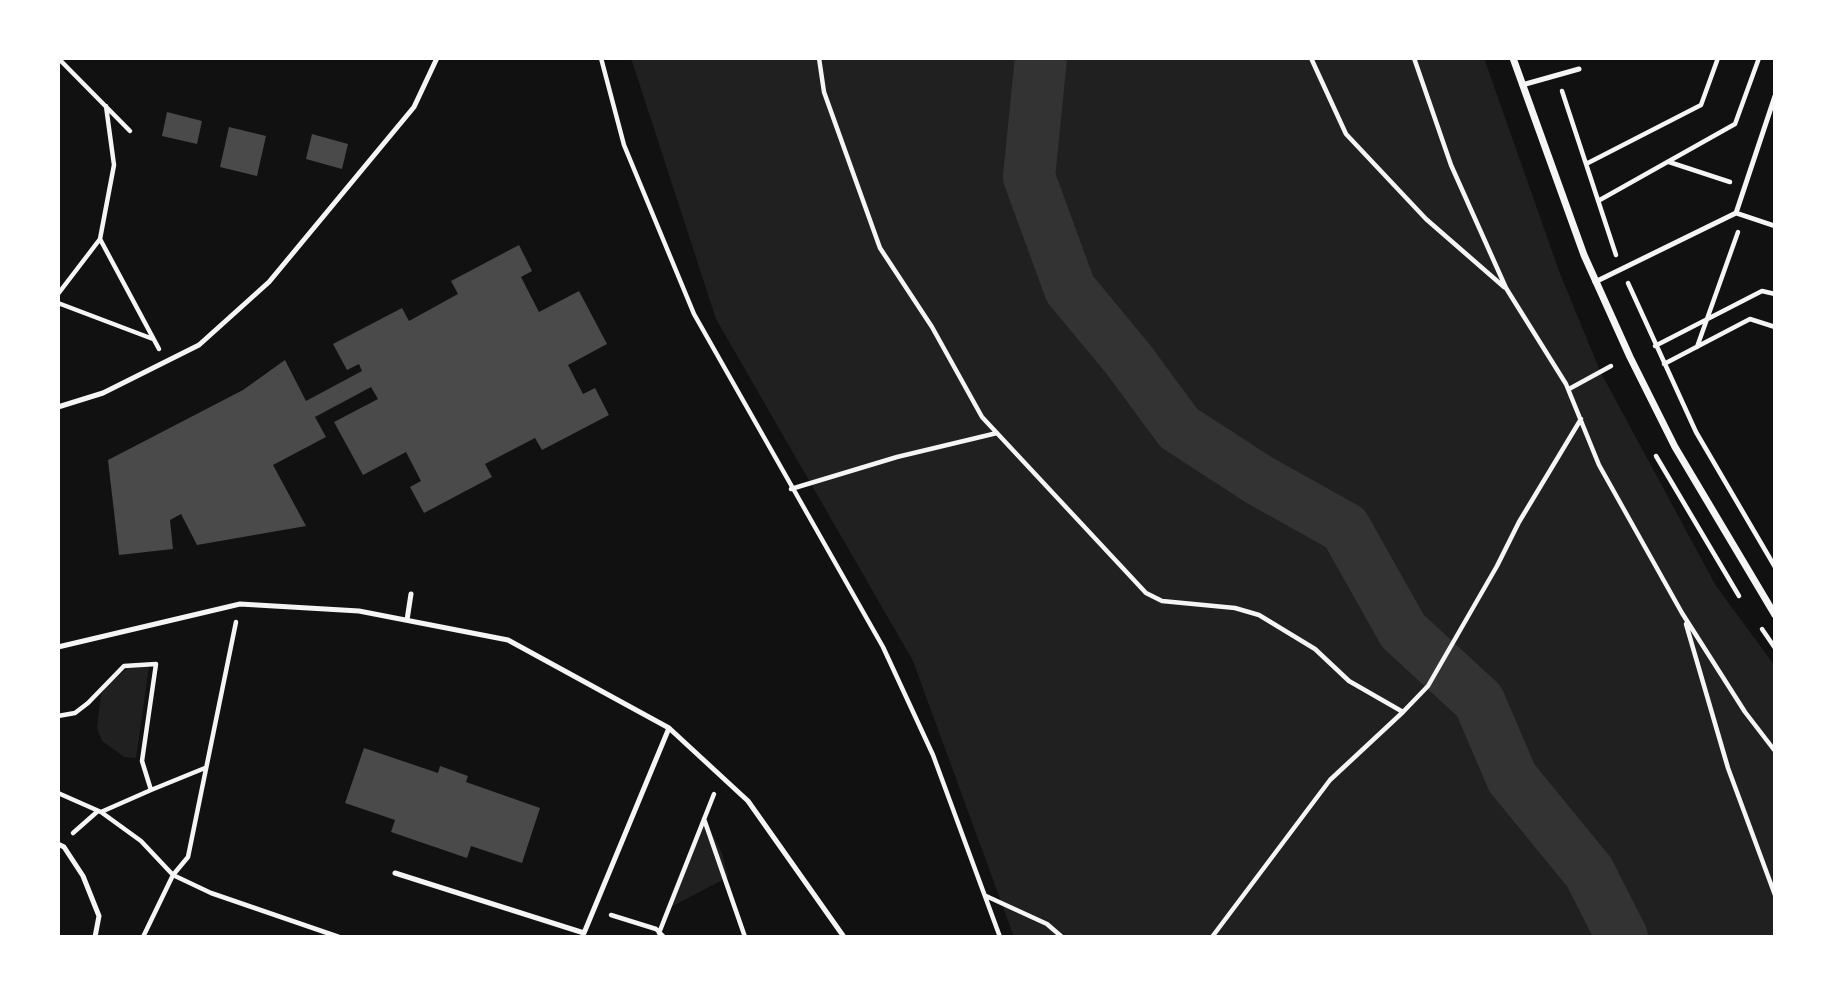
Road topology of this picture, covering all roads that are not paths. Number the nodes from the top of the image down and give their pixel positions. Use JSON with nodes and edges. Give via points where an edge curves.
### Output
{"nodes":[{"id":1,"x":437,"y":58,"type":"edge"},
{"id":2,"x":1513,"y":58,"type":"edge"},
{"id":3,"x":1579,"y":69,"type":"dead end"},
{"id":4,"x":1522,"y":85,"type":"junction"},
{"id":5,"x":1775,"y":96,"type":"edge"},
{"id":6,"x":1736,"y":213,"type":"junction"},
{"id":7,"x":1775,"y":226,"type":"edge"},
{"id":8,"x":1595,"y":282,"type":"junction"},
{"id":9,"x":58,"y":408,"type":"edge"},
{"id":10,"x":411,"y":594,"type":"dead end"},
{"id":11,"x":1775,"y":615,"type":"edge"},
{"id":12,"x":407,"y":620,"type":"junction"},
{"id":13,"x":58,"y":647,"type":"edge"},
{"id":14,"x":669,"y":728,"type":"junction"},
{"id":15,"x":58,"y":844,"type":"edge"},
{"id":16,"x":394,"y":873,"type":"dead end"},
{"id":17,"x":95,"y":937,"type":"edge"},
{"id":18,"x":844,"y":937,"type":"edge"}],
"edges":[{"from":1,"to":9,"type":"lane","via":[[414,107],[269,282],[199,345],[103,393]]},
{"from":2,"to":4,"type":"street"},
{"from":3,"to":4,"type":"lane"},
{"from":4,"to":8,"type":"street"},
{"from":5,"to":6,"type":"lane"},
{"from":6,"to":7,"type":"lane"},
{"from":6,"to":8,"type":"lane"},
{"from":8,"to":11,"type":"street","via":[[1675,447]]},
{"from":10,"to":12,"type":"lane"},
{"from":12,"to":13,"type":"lane","via":[[359,611],[240,604]]},
{"from":12,"to":14,"type":"lane","via":[[508,640]]},
{"from":14,"to":16,"type":"lane","via":[[583,933]]},
{"from":14,"to":18,"type":"lane","via":[[748,801]]},
{"from":15,"to":17,"type":"lane","via":[[83,876],[99,916]]}]}
